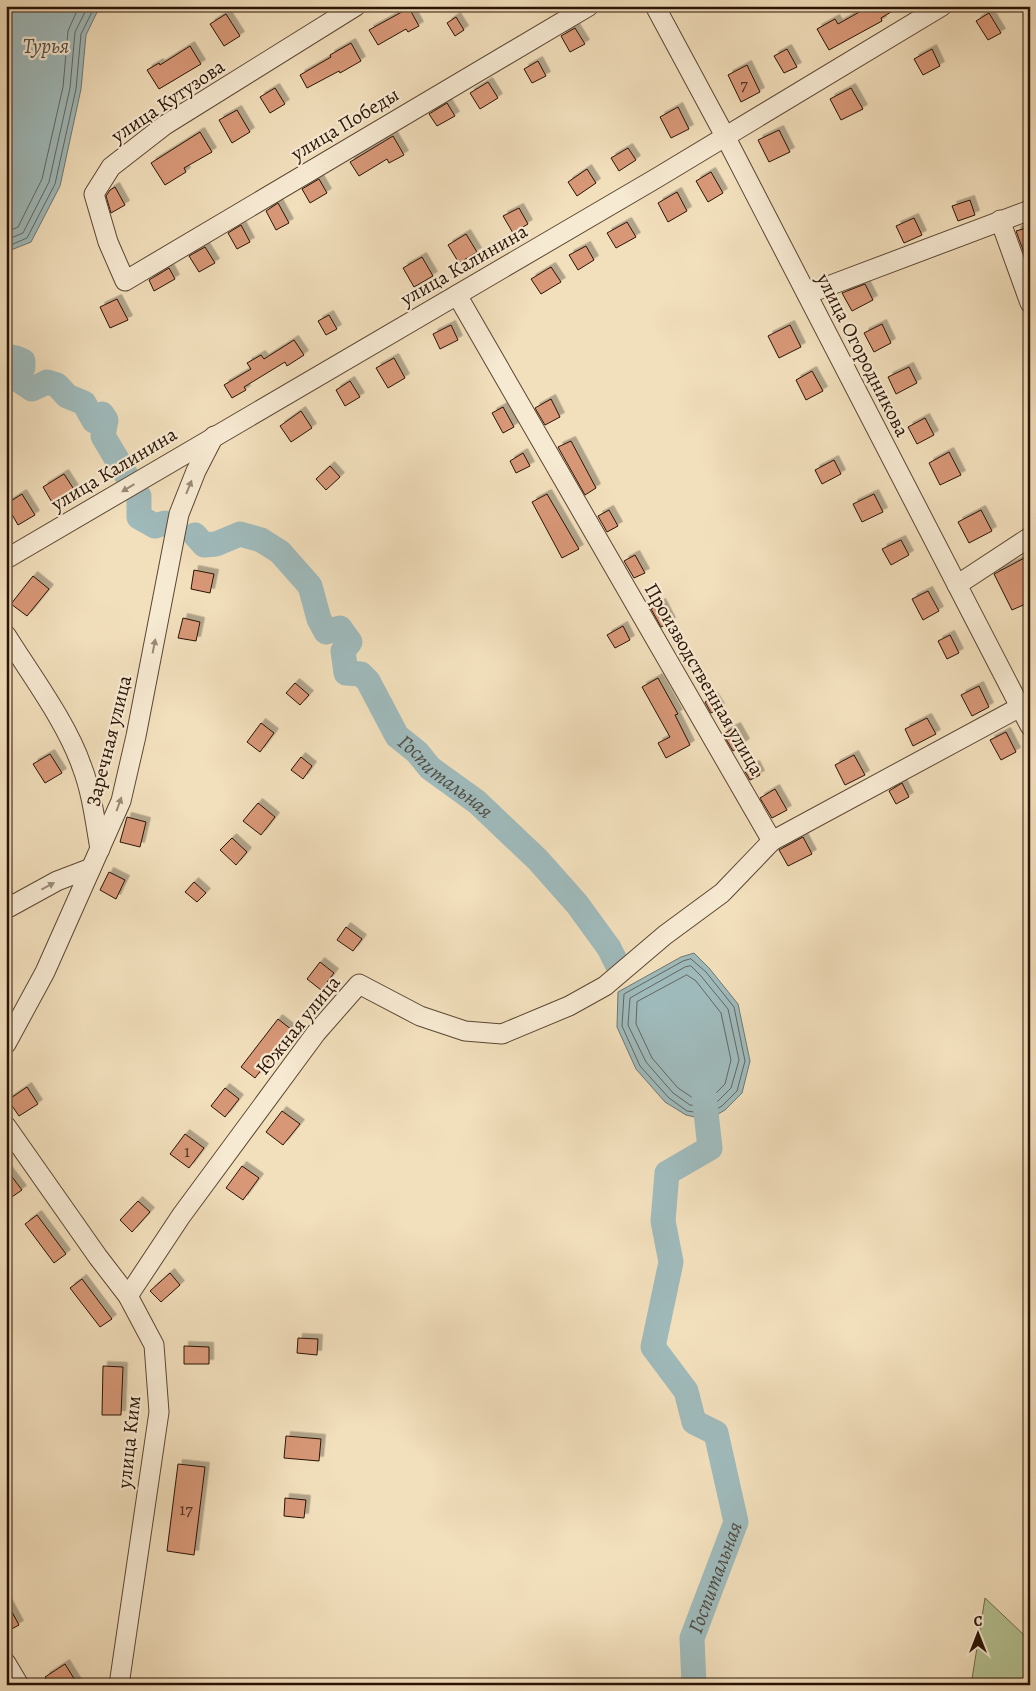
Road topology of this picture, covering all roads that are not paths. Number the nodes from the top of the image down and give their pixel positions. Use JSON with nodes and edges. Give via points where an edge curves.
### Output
{"nodes":[{"id":1,"x":356,"y":6,"type":"edge"},
{"id":2,"x":589,"y":6,"type":"edge"},
{"id":3,"x":655,"y":6,"type":"edge"},
{"id":4,"x":942,"y":6,"type":"edge"},
{"id":5,"x":725,"y":136,"type":"junction"},
{"id":6,"x":1030,"y":210,"type":"edge"},
{"id":7,"x":1000,"y":220,"type":"junction"},
{"id":8,"x":125,"y":281,"type":"joint"},
{"id":9,"x":806,"y":294,"type":"junction"},
{"id":10,"x":457,"y":295,"type":"junction"},
{"id":11,"x":1030,"y":303,"type":"edge"},
{"id":12,"x":215,"y":435,"type":"junction"},
{"id":13,"x":1030,"y":537,"type":"edge"},
{"id":14,"x":6,"y":559,"type":"edge"},
{"id":15,"x":957,"y":585,"type":"junction"},
{"id":16,"x":6,"y":635,"type":"edge"},
{"id":17,"x":1020,"y":707,"type":"junction"},
{"id":18,"x":1030,"y":726,"type":"edge"},
{"id":19,"x":772,"y":841,"type":"junction"},
{"id":20,"x":100,"y":849,"type":"junction"},
{"id":21,"x":91,"y":868,"type":"junction"},
{"id":22,"x":6,"y":908,"type":"edge"},
{"id":23,"x":6,"y":1044,"type":"edge"},
{"id":24,"x":6,"y":1126,"type":"edge"},
{"id":25,"x":128,"y":1296,"type":"junction"},
{"id":26,"x":6,"y":1663,"type":"edge"},
{"id":27,"x":20,"y":1685,"type":"edge"},
{"id":28,"x":119,"y":1685,"type":"edge"}],
"edges":[{"from":1,"to":8,"type":"street","name":"улица Кутузова","via":[[165,125],[111,167],[94,194],[108,242]]},
{"from":2,"to":8,"type":"street","name":"улица Победы"},
{"from":3,"to":5,"type":"street","name":"улица Огородникова"},
{"from":4,"to":5,"type":"street","name":"улица Калинина"},
{"from":5,"to":9,"type":"street","name":"улица Огородникова"},
{"from":5,"to":10,"type":"street","name":"улица Калинина"},
{"from":6,"to":7,"type":"street"},
{"from":7,"to":9,"type":"street"},
{"from":7,"to":11,"type":"street"},
{"from":9,"to":15,"type":"street","name":"улица Огородникова"},
{"from":10,"to":12,"type":"street","name":"улица Калинина"},
{"from":10,"to":19,"type":"street","name":"Производственная улица"},
{"from":12,"to":14,"type":"street","name":"улица Калинина","one_way":true},
{"from":20,"to":12,"type":"street","name":"Заречная улица","one_way":true,"via":[[120,801],[136,736],[179,514]]},
{"from":13,"to":15,"type":"street"},
{"from":15,"to":17,"type":"street","name":"улица Огородникова"},
{"from":16,"to":20,"type":"street","via":[[65,730],[82,766],[91,794]]},
{"from":17,"to":18,"type":"street","name":"улица Огородникова"},
{"from":17,"to":19,"type":"street"},
{"from":19,"to":25,"type":"street","name":"Южная улица","via":[[722,893],[605,986],[569,1006],[502,1034],[465,1032],[429,1019],[359,984],[310,1041],[181,1216]]},
{"from":20,"to":21,"type":"street","name":"Заречная улица"},
{"from":22,"to":21,"type":"street","one_way":true,"via":[[56,881]]},
{"from":21,"to":23,"type":"street","name":"Заречная улица","via":[[45,972]]},
{"from":24,"to":25,"type":"street","name":"улица Ким"},
{"from":25,"to":28,"type":"street","name":"улица Ким","via":[[154,1345],[159,1412]]},
{"from":26,"to":27,"type":"street"}]}
